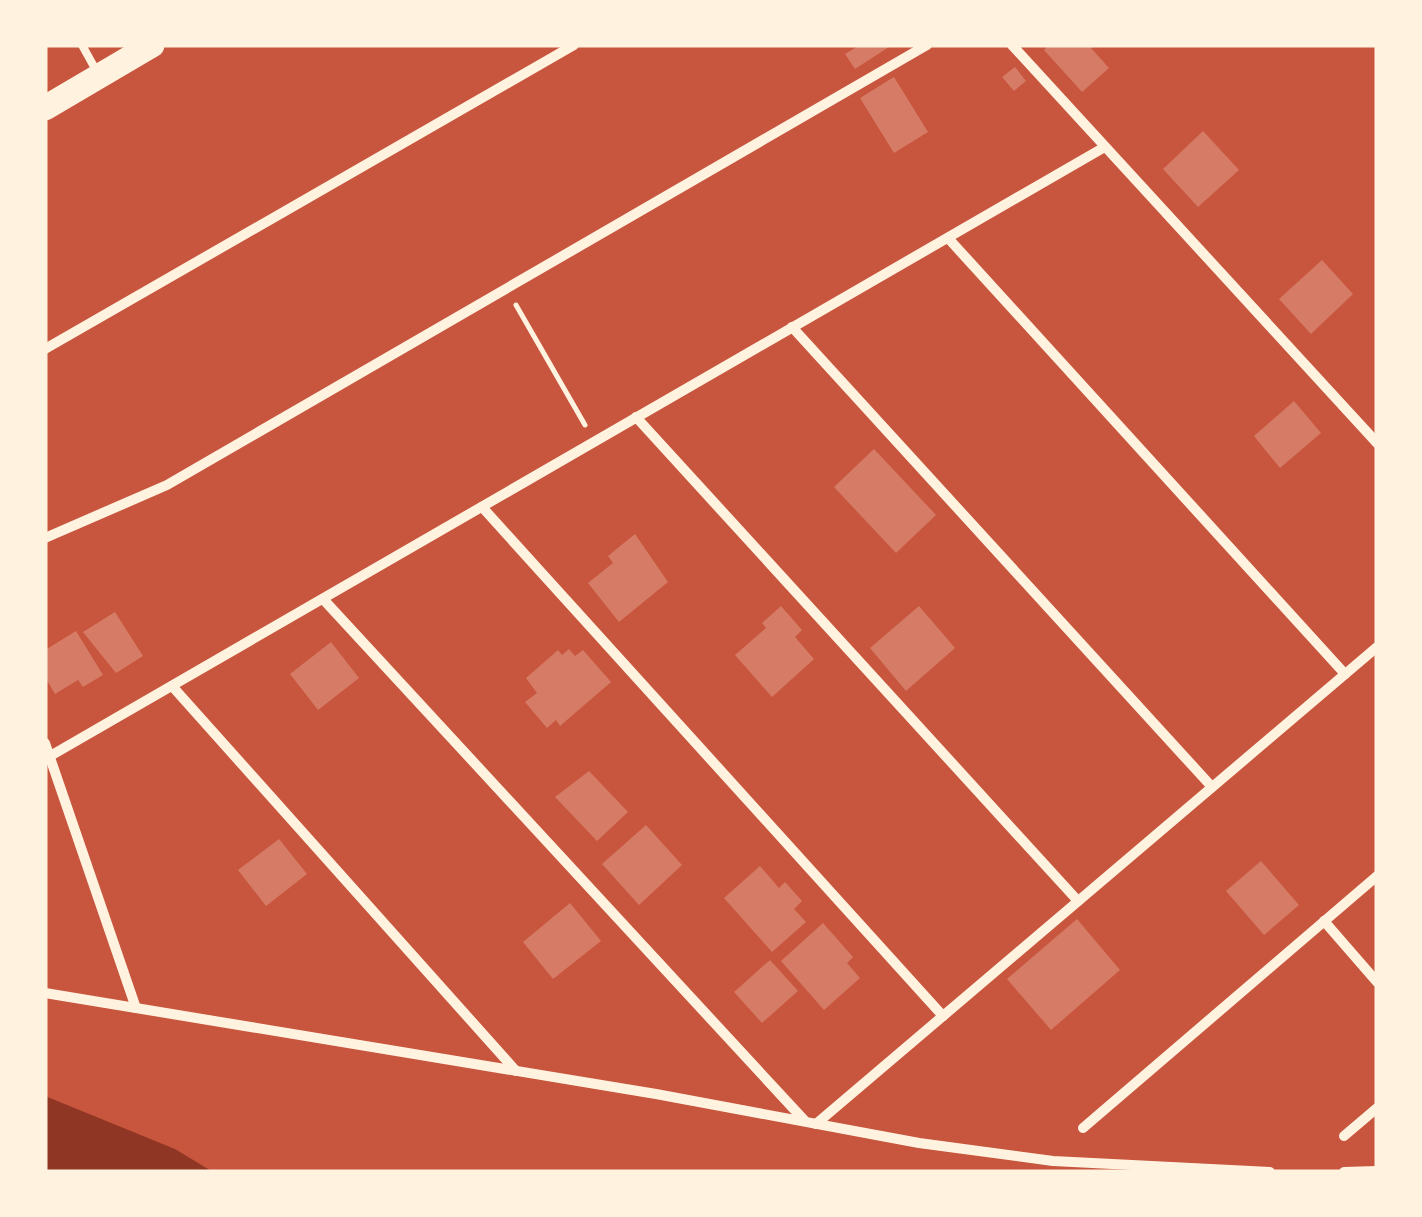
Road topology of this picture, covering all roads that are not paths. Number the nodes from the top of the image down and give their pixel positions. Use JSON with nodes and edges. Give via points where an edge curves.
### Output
{"nodes":[{"id":1,"x":82,"y":45,"type":"edge"},
{"id":2,"x":152,"y":45,"type":"edge"},
{"id":3,"x":574,"y":45,"type":"edge"},
{"id":4,"x":927,"y":45,"type":"edge"},
{"id":5,"x":1012,"y":45,"type":"edge"},
{"id":6,"x":100,"y":76,"type":"junction"},
{"id":7,"x":45,"y":108,"type":"edge"},
{"id":8,"x":1103,"y":148,"type":"junction"},
{"id":9,"x":948,"y":238,"type":"junction"},
{"id":10,"x":792,"y":328,"type":"junction"},
{"id":11,"x":45,"y":349,"type":"edge"},
{"id":12,"x":636,"y":418,"type":"junction"},
{"id":13,"x":1377,"y":443,"type":"edge"},
{"id":14,"x":482,"y":507,"type":"junction"},
{"id":15,"x":45,"y":538,"type":"edge"},
{"id":16,"x":324,"y":599,"type":"junction"},
{"id":17,"x":1377,"y":647,"type":"edge"},
{"id":18,"x":1345,"y":674,"type":"junction"},
{"id":19,"x":172,"y":686,"type":"junction"},
{"id":20,"x":45,"y":743,"type":"edge"},
{"id":21,"x":47,"y":758,"type":"edge"},
{"id":22,"x":1212,"y":787,"type":"junction"},
{"id":23,"x":1377,"y":876,"type":"edge"},
{"id":24,"x":1078,"y":901,"type":"junction"},
{"id":25,"x":1324,"y":921,"type":"junction"},
{"id":26,"x":1377,"y":982,"type":"edge"},
{"id":27,"x":45,"y":994,"type":"edge"},
{"id":28,"x":136,"y":1008,"type":"junction"},
{"id":29,"x":943,"y":1016,"type":"junction"},
{"id":30,"x":516,"y":1071,"type":"junction"},
{"id":31,"x":1377,"y":1108,"type":"edge"},
{"id":32,"x":811,"y":1123,"type":"junction"},
{"id":33,"x":1083,"y":1128,"type":"dead end"},
{"id":34,"x":1344,"y":1136,"type":"dead end"},
{"id":35,"x":1377,"y":1170,"type":"edge"},
{"id":36,"x":1270,"y":1172,"type":"edge"},
{"id":37,"x":1344,"y":1172,"type":"edge"}],
"edges":[{"from":1,"to":6,"type":"lane"},
{"from":2,"to":6,"type":"main road"},
{"from":3,"to":11,"type":"street"},
{"from":4,"to":15,"type":"street","via":[[167,485]]},
{"from":5,"to":8,"type":"street"},
{"from":6,"to":7,"type":"main road"},
{"from":8,"to":9,"type":"street"},
{"from":8,"to":13,"type":"street"},
{"from":9,"to":10,"type":"street"},
{"from":9,"to":18,"type":"street"},
{"from":10,"to":12,"type":"street"},
{"from":10,"to":22,"type":"street"},
{"from":12,"to":14,"type":"street"},
{"from":12,"to":24,"type":"street"},
{"from":14,"to":16,"type":"street"},
{"from":14,"to":29,"type":"street"},
{"from":16,"to":19,"type":"street"},
{"from":16,"to":32,"type":"street"},
{"from":17,"to":18,"type":"street"},
{"from":18,"to":22,"type":"street"},
{"from":19,"to":21,"type":"street"},
{"from":19,"to":30,"type":"street"},
{"from":20,"to":21,"type":"street"},
{"from":21,"to":28,"type":"street"},
{"from":22,"to":24,"type":"street"},
{"from":23,"to":25,"type":"street"},
{"from":24,"to":29,"type":"street"},
{"from":25,"to":26,"type":"street"},
{"from":25,"to":33,"type":"street"},
{"from":27,"to":28,"type":"street"},
{"from":28,"to":30,"type":"street"},
{"from":29,"to":32,"type":"street"},
{"from":30,"to":32,"type":"street"},
{"from":31,"to":34,"type":"street"},
{"from":32,"to":36,"type":"street","via":[[1053,1161]]},
{"from":35,"to":37,"type":"street"}]}
